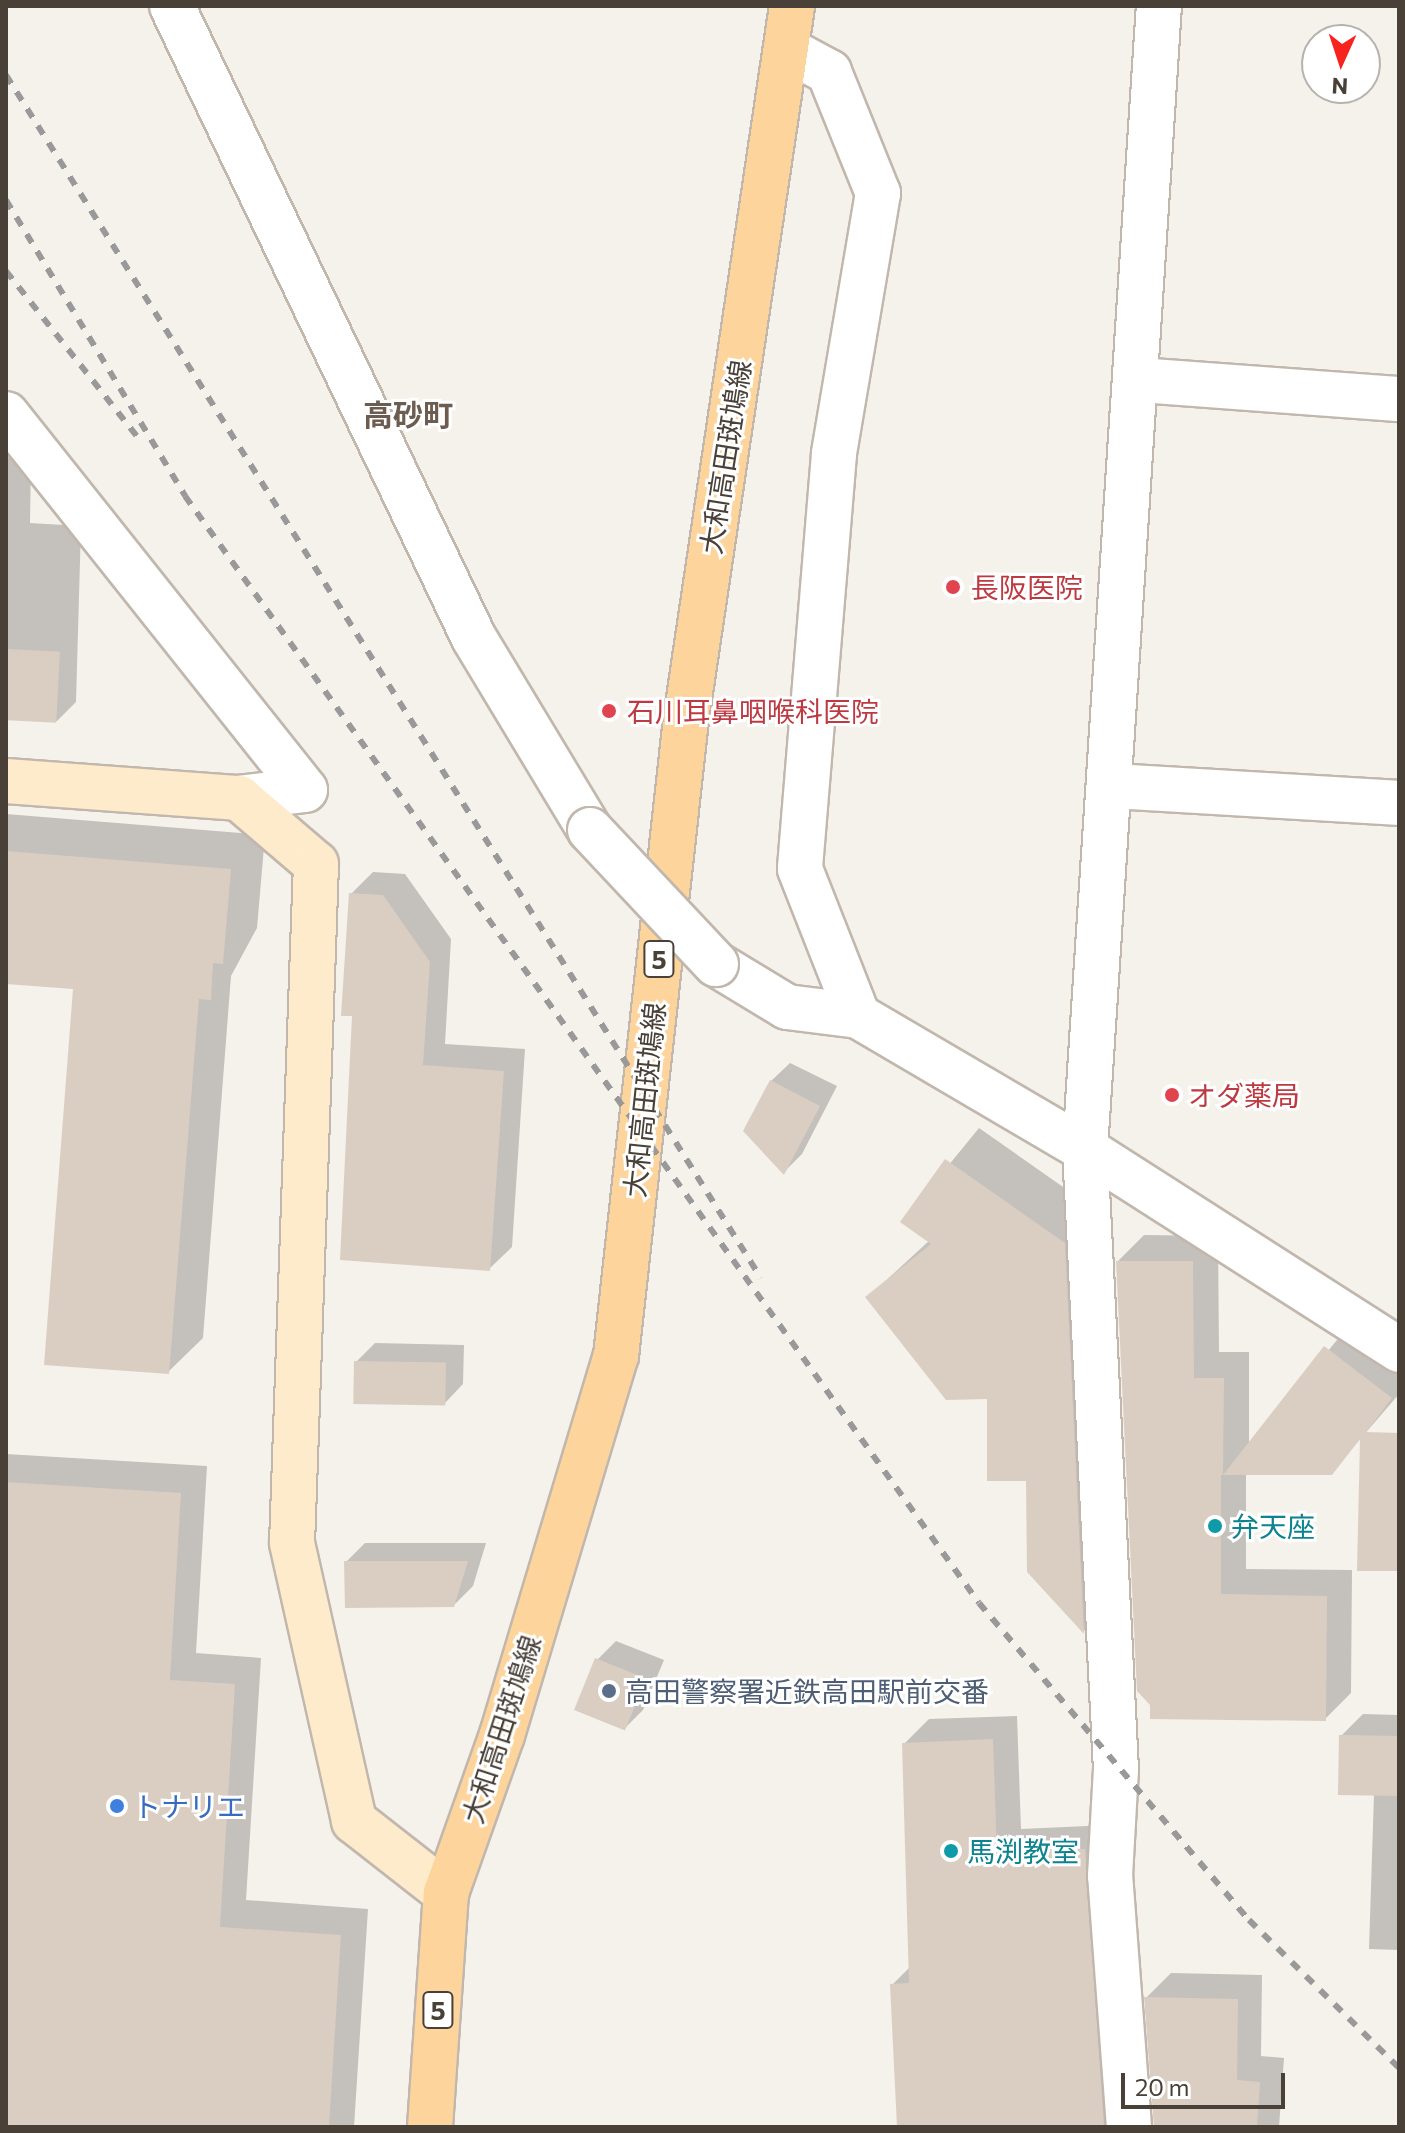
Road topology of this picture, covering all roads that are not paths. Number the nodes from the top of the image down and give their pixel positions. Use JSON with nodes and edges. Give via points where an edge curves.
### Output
{"nodes":[{"id":1,"x":172,"y":6,"type":"edge"},
{"id":2,"x":792,"y":6,"type":"edge"},
{"id":3,"x":1159,"y":6,"type":"edge"},
{"id":4,"x":786,"y":49,"type":"junction"},
{"id":5,"x":1139,"y":380,"type":"junction"},
{"id":6,"x":1399,"y":399,"type":"edge"},
{"id":7,"x":6,"y":414,"type":"edge"},
{"id":8,"x":6,"y":781,"type":"edge"},
{"id":9,"x":1114,"y":786,"type":"junction"},
{"id":10,"x":239,"y":798,"type":"junction"},
{"id":11,"x":1399,"y":803,"type":"edge"},
{"id":12,"x":858,"y":1016,"type":"junction"},
{"id":13,"x":1085,"y":1149,"type":"junction"},
{"id":14,"x":1399,"y":1350,"type":"edge"},
{"id":15,"x":446,"y":1893,"type":"junction"},
{"id":16,"x":430,"y":2127,"type":"edge"},
{"id":17,"x":1129,"y":2127,"type":"edge"}],
"edges":[{"from":1,"to":12,"type":"street","bridge":true,"via":[[474,638],[590,830],[716,964],[787,1007]]},
{"from":2,"to":4,"type":"main road","name":"大和高田斑鳩線","number":"5"},
{"from":3,"to":5,"type":"street"},
{"from":4,"to":12,"type":"street","via":[[829,72],[878,193],[834,454],[800,869]]},
{"from":4,"to":15,"type":"main road","name":"大和高田斑鳩線","number":"5","via":[[686,719],[616,1356],[502,1735]]},
{"from":5,"to":6,"type":"street"},
{"from":5,"to":9,"type":"street"},
{"from":7,"to":10,"type":"street","via":[[305,790]]},
{"from":8,"to":10,"type":"street"},
{"from":9,"to":11,"type":"street"},
{"from":9,"to":13,"type":"street"},
{"from":10,"to":15,"type":"street","via":[[316,864],[292,1543],[354,1821]]},
{"from":12,"to":13,"type":"street"},
{"from":13,"to":14,"type":"street"},
{"from":13,"to":17,"type":"street","via":[[1116,1770],[1110,1876]]},
{"from":15,"to":16,"type":"main road","name":"大和高田斑鳩線","number":"5"}]}
